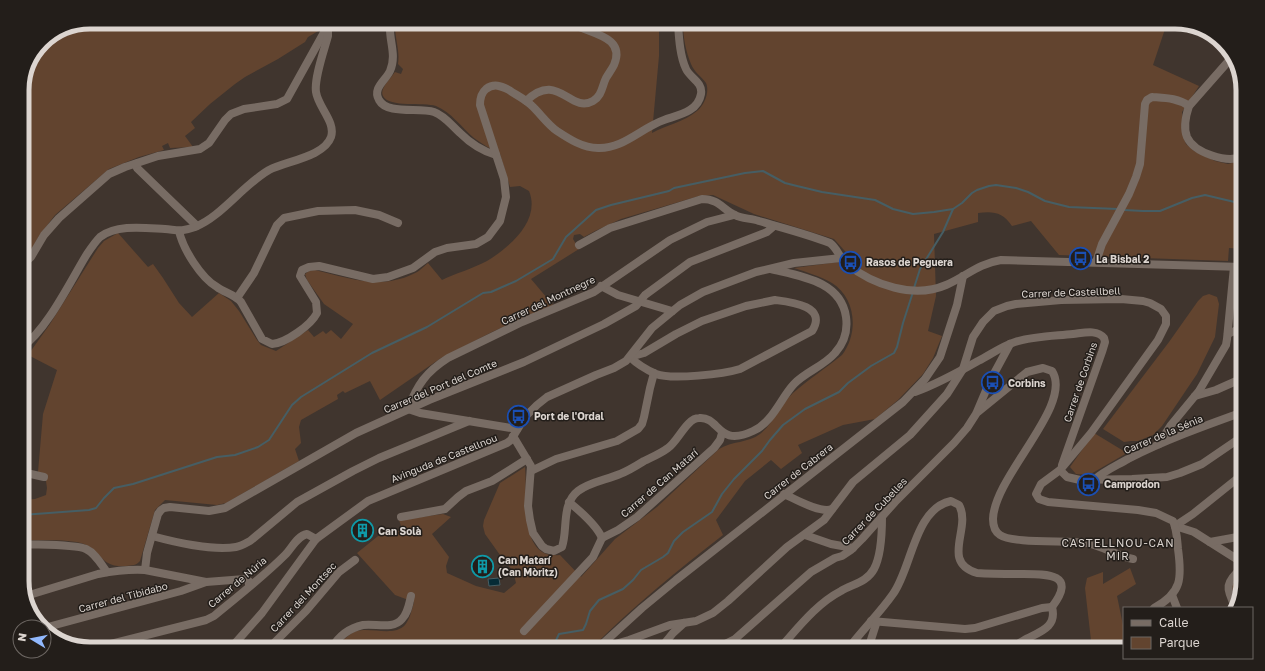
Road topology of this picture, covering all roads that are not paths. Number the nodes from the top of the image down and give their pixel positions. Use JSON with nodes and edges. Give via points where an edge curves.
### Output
{"nodes":[{"id":1,"x":326,"y":29,"type":"edge"},
{"id":2,"x":328,"y":29,"type":"edge"},
{"id":3,"x":390,"y":29,"type":"edge"},
{"id":4,"x":585,"y":29,"type":"edge"},
{"id":5,"x":678,"y":29,"type":"edge"},
{"id":6,"x":1229,"y":61,"type":"edge"},
{"id":7,"x":526,"y":101,"type":"junction"},
{"id":8,"x":1189,"y":106,"type":"junction"},
{"id":9,"x":496,"y":156,"type":"junction"},
{"id":10,"x":1236,"y":158,"type":"edge"},
{"id":11,"x":135,"y":164,"type":"junction"},
{"id":12,"x":734,"y":215,"type":"junction"},
{"id":13,"x":398,"y":223,"type":"dead end"},
{"id":14,"x":197,"y":226,"type":"junction"},
{"id":15,"x":774,"y":226,"type":"junction"},
{"id":16,"x":179,"y":231,"type":"junction"},
{"id":17,"x":579,"y":245,"type":"dead end"},
{"id":18,"x":841,"y":258,"type":"junction"},
{"id":19,"x":29,"y":259,"type":"edge"},
{"id":20,"x":1096,"y":262,"type":"junction"},
{"id":21,"x":1234,"y":267,"type":"joint"},
{"id":22,"x":770,"y":269,"type":"junction"},
{"id":23,"x":963,"y":276,"type":"junction"},
{"id":24,"x":601,"y":286,"type":"junction"},
{"id":25,"x":237,"y":298,"type":"junction"},
{"id":26,"x":641,"y":301,"type":"junction"},
{"id":27,"x":672,"y":311,"type":"junction"},
{"id":28,"x":1236,"y":330,"type":"edge"},
{"id":29,"x":1228,"y":334,"type":"junction"},
{"id":30,"x":29,"y":341,"type":"edge"},
{"id":31,"x":1010,"y":344,"type":"junction"},
{"id":32,"x":630,"y":357,"type":"junction"},
{"id":33,"x":963,"y":369,"type":"junction"},
{"id":34,"x":654,"y":373,"type":"junction"},
{"id":35,"x":1236,"y":381,"type":"edge"},
{"id":36,"x":912,"y":393,"type":"junction"},
{"id":37,"x":1195,"y":396,"type":"junction"},
{"id":38,"x":408,"y":409,"type":"junction"},
{"id":39,"x":976,"y":414,"type":"junction"},
{"id":40,"x":1236,"y":415,"type":"edge"},
{"id":41,"x":469,"y":421,"type":"junction"},
{"id":42,"x":515,"y":433,"type":"junction"},
{"id":43,"x":722,"y":433,"type":"junction"},
{"id":44,"x":1236,"y":441,"type":"edge"},
{"id":45,"x":1159,"y":444,"type":"junction"},
{"id":46,"x":527,"y":459,"type":"junction"},
{"id":47,"x":1060,"y":470,"type":"junction"},
{"id":48,"x":531,"y":471,"type":"junction"},
{"id":49,"x":29,"y":473,"type":"edge"},
{"id":50,"x":44,"y":476,"type":"dead end"},
{"id":51,"x":1094,"y":480,"type":"junction"},
{"id":52,"x":1236,"y":480,"type":"edge"},
{"id":53,"x":784,"y":494,"type":"junction"},
{"id":54,"x":569,"y":502,"type":"junction"},
{"id":55,"x":832,"y":509,"type":"junction"},
{"id":56,"x":401,"y":517,"type":"dead end"},
{"id":57,"x":882,"y":517,"type":"junction"},
{"id":58,"x":1175,"y":526,"type":"junction"},
{"id":59,"x":804,"y":535,"type":"junction"},
{"id":60,"x":152,"y":536,"type":"junction"},
{"id":61,"x":1236,"y":537,"type":"edge"},
{"id":62,"x":602,"y":538,"type":"junction"},
{"id":63,"x":316,"y":540,"type":"junction"},
{"id":64,"x":1210,"y":542,"type":"junction"},
{"id":65,"x":29,"y":544,"type":"edge"},
{"id":66,"x":853,"y":548,"type":"junction"},
{"id":67,"x":1133,"y":559,"type":"dead end"},
{"id":68,"x":1236,"y":559,"type":"edge"},
{"id":69,"x":355,"y":560,"type":"dead end"},
{"id":70,"x":145,"y":570,"type":"junction"},
{"id":71,"x":107,"y":572,"type":"junction"},
{"id":72,"x":1236,"y":573,"type":"edge"},
{"id":73,"x":206,"y":582,"type":"junction"},
{"id":74,"x":249,"y":586,"type":"junction"},
{"id":75,"x":30,"y":595,"type":"edge"},
{"id":76,"x":1172,"y":595,"type":"junction"},
{"id":77,"x":411,"y":596,"type":"dead end"},
{"id":78,"x":1233,"y":601,"type":"edge"},
{"id":79,"x":1052,"y":606,"type":"junction"},
{"id":80,"x":1155,"y":607,"type":"edge"},
{"id":81,"x":1177,"y":607,"type":"edge"},
{"id":82,"x":874,"y":621,"type":"junction"},
{"id":83,"x":684,"y":623,"type":"junction"},
{"id":84,"x":52,"y":626,"type":"edge"},
{"id":85,"x":524,"y":631,"type":"dead end"},
{"id":86,"x":119,"y":642,"type":"edge"},
{"id":87,"x":236,"y":642,"type":"edge"},
{"id":88,"x":275,"y":642,"type":"edge"},
{"id":89,"x":336,"y":642,"type":"edge"},
{"id":90,"x":606,"y":642,"type":"edge"},
{"id":91,"x":622,"y":642,"type":"edge"},
{"id":92,"x":665,"y":642,"type":"edge"},
{"id":93,"x":730,"y":642,"type":"edge"},
{"id":94,"x":786,"y":642,"type":"edge"},
{"id":95,"x":854,"y":642,"type":"edge"},
{"id":96,"x":870,"y":642,"type":"edge"},
{"id":97,"x":1022,"y":642,"type":"edge"}],
"edges":[{"from":1,"to":11,"type":"street","via":[[287,99],[277,104],[244,109],[232,114],[200,150],[164,154]]},
{"from":2,"to":14,"type":"street","via":[[315,89],[332,126],[330,140],[313,153],[260,175],[209,219]]},
{"from":3,"to":9,"type":"street","via":[[394,57],[390,72],[378,90],[379,100],[384,106],[394,109],[425,110],[438,114],[470,142]]},
{"from":4,"to":7,"type":"street","via":[[607,38],[615,47],[614,65],[600,95],[592,102],[582,104],[557,91],[547,89]]},
{"from":5,"to":7,"type":"street","via":[[684,65],[701,90],[698,102],[686,113],[650,126],[615,146],[598,148],[583,146],[556,131]]},
{"from":6,"to":8,"type":"street"},
{"from":7,"to":9,"type":"street","via":[[498,86],[491,86],[482,94],[480,105]]},
{"from":8,"to":10,"type":"street","via":[[1186,130],[1194,146],[1203,152],[1225,158]]},
{"from":8,"to":20,"type":"street","via":[[1170,98],[1152,97],[1147,100],[1144,109],[1140,164],[1136,177],[1102,244]]},
{"from":9,"to":25,"type":"street","via":[[504,179],[505,206],[496,227],[480,243],[435,252],[413,268],[388,277],[373,279],[319,266],[304,268],[300,276],[316,302],[317,313],[306,326],[276,343],[262,339]]},
{"from":11,"to":14,"type":"street"},
{"from":11,"to":19,"type":"street","via":[[109,174],[69,209],[50,227]]},
{"from":12,"to":15,"type":"street"},
{"from":12,"to":17,"type":"street","via":[[713,200],[702,199],[610,228]]},
{"from":12,"to":24,"type":"street","name":"Carrer del Montnegre","via":[[708,222],[670,240]]},
{"from":13,"to":25,"type":"street","via":[[380,215],[355,210],[318,211],[284,218],[277,225],[254,273]]},
{"from":14,"to":16,"type":"street"},
{"from":15,"to":18,"type":"street","via":[[830,243]]},
{"from":15,"to":26,"type":"street","name":"Carrer del Port del Comte","via":[[767,232],[695,259],[645,295]]},
{"from":16,"to":25,"type":"street","via":[[201,273],[216,287]]},
{"from":16,"to":30,"type":"street","via":[[152,228],[122,229],[102,236],[87,254],[41,328]]},
{"from":18,"to":22,"type":"street","name":"Avinguda de Castellnou","via":[[794,263]]},
{"from":18,"to":23,"type":"street","via":[[869,278],[899,290],[933,289]]},
{"from":20,"to":21,"type":"street"},
{"from":20,"to":23,"type":"street","via":[[1001,260],[979,266]]},
{"from":21,"to":29,"type":"street"},
{"from":22,"to":27,"type":"street","name":"Avinguda de Castellnou","via":[[703,292]]},
{"from":22,"to":43,"type":"street","via":[[823,284],[836,294],[846,311],[845,338],[833,355],[795,382],[762,426],[737,436]]},
{"from":23,"to":36,"type":"street","name":"Carrer de Cabrera","via":[[957,305],[940,357]]},
{"from":24,"to":26,"type":"street","via":[[618,295]]},
{"from":24,"to":38,"type":"street","name":"Carrer del Montnegre","via":[[594,292],[522,322],[437,365],[425,376],[415,391]]},
{"from":26,"to":27,"type":"street"},
{"from":26,"to":38,"type":"street","name":"Carrer del Port del Comte","via":[[630,311],[581,336]]},
{"from":27,"to":32,"type":"street","name":"Avinguda de Castellnou","via":[[652,328]]},
{"from":28,"to":29,"type":"street"},
{"from":29,"to":37,"type":"street","via":[[1226,345]]},
{"from":31,"to":33,"type":"street","name":"Carrer de Corbins"},
{"from":31,"to":39,"type":"street","name":"Carrer de Cubelles","via":[[992,376]]},
{"from":31,"to":47,"type":"street","name":"Carrer de Corbins","via":[[1033,338],[1089,332],[1104,338],[1101,356]]},
{"from":32,"to":34,"type":"street"},
{"from":32,"to":34,"type":"street","via":[[644,353],[702,321],[760,302],[775,300],[796,303],[816,316],[817,321],[812,331],[740,369],[691,376]]},
{"from":32,"to":42,"type":"street","name":"Avinguda de Castellnou","via":[[614,368],[547,397],[525,417]]},
{"from":33,"to":36,"type":"street","name":"Carrer de Corbins"},
{"from":33,"to":47,"type":"street","name":"Carrer de Castellbell","via":[[978,328],[994,311],[1007,306],[1061,300],[1121,299],[1150,303],[1164,312],[1166,324],[1158,340],[1090,434]]},
{"from":33,"to":55,"type":"street","via":[[947,394],[920,425],[853,482]]},
{"from":34,"to":48,"type":"street","via":[[642,424],[638,429],[617,440],[556,459]]},
{"from":35,"to":37,"type":"street"},
{"from":36,"to":53,"type":"street","name":"Carrer de Cabrera"},
{"from":37,"to":45,"type":"street"},
{"from":38,"to":41,"type":"street"},
{"from":38,"to":60,"type":"street","name":"Carrer del Port del Comte","via":[[356,433],[225,508],[210,511],[164,508],[158,514]]},
{"from":39,"to":57,"type":"street","name":"Carrer de Cubelles","via":[[954,443]]},
{"from":39,"to":67,"type":"street","via":[[1027,372],[1043,368],[1052,371],[1056,387],[1047,416],[1002,488],[993,515],[994,528],[1004,537],[1088,543]]},
{"from":40,"to":45,"type":"street","name":"Carrer de la Sénia"},
{"from":41,"to":42,"type":"street"},
{"from":41,"to":60,"type":"street","via":[[360,467],[297,502],[243,545],[211,547]]},
{"from":42,"to":46,"type":"street","via":[[518,447]]},
{"from":42,"to":63,"type":"street","name":"Avinguda de Castellnou","via":[[507,443],[499,447],[368,501]]},
{"from":43,"to":54,"type":"street","via":[[709,420],[697,418],[689,423],[666,450],[621,474],[587,486],[577,492]]},
{"from":43,"to":62,"type":"street","name":"Carrer de Can Matarí","via":[[714,448],[642,512],[618,530]]},
{"from":44,"to":51,"type":"street","via":[[1202,464],[1180,473],[1152,478]]},
{"from":45,"to":51,"type":"street","name":"Carrer de la Sénia","via":[[1106,471]]},
{"from":46,"to":48,"type":"street"},
{"from":46,"to":56,"type":"street","via":[[492,481],[466,491],[445,509]]},
{"from":47,"to":51,"type":"street","via":[[1073,479]]},
{"from":47,"to":58,"type":"street","name":"Carrer de Castellbell","via":[[1038,487],[1036,494],[1039,499],[1156,513],[1173,522]]},
{"from":48,"to":54,"type":"street","via":[[528,495],[530,520],[533,533],[546,549],[554,551],[562,547]]},
{"from":49,"to":50,"type":"street"},
{"from":52,"to":58,"type":"street"},
{"from":53,"to":55,"type":"street","via":[[812,507]]},
{"from":53,"to":90,"type":"street","name":"Carrer de Cabrera","via":[[655,597]]},
{"from":54,"to":62,"type":"street"},
{"from":55,"to":59,"type":"street","via":[[824,520]]},
{"from":57,"to":66,"type":"street","name":"Carrer de Cubelles"},
{"from":57,"to":94,"type":"street","via":[[874,569],[865,579],[837,593],[818,607]]},
{"from":58,"to":64,"type":"street","via":[[1194,532]]},
{"from":58,"to":76,"type":"street","via":[[1181,569]]},
{"from":59,"to":66,"type":"street"},
{"from":59,"to":83,"type":"street","via":[[787,547],[719,609],[696,621]]},
{"from":60,"to":70,"type":"street","name":"Carrer del Port del Comte"},
{"from":61,"to":64,"type":"street"},
{"from":62,"to":85,"type":"street","via":[[593,558]]},
{"from":63,"to":74,"type":"street","name":"Carrer de Núria","via":[[307,534],[301,537],[285,555]]},
{"from":63,"to":87,"type":"street","name":"Avinguda de Castellnou","via":[[262,613]]},
{"from":64,"to":68,"type":"street"},
{"from":65,"to":71,"type":"street","via":[[86,549]]},
{"from":66,"to":93,"type":"street","name":"Carrer de Cubelles","via":[[811,572]]},
{"from":69,"to":88,"type":"street","name":"Carrer del Montsec","via":[[339,572]]},
{"from":70,"to":71,"type":"street"},
{"from":70,"to":73,"type":"street"},
{"from":71,"to":75,"type":"street"},
{"from":72,"to":78,"type":"street","via":[[1228,586]]},
{"from":73,"to":74,"type":"street","via":[[246,579]]},
{"from":73,"to":84,"type":"street","name":"Carrer del Tibidabo","via":[[188,590]]},
{"from":74,"to":86,"type":"street","name":"Carrer de Núria","via":[[206,620]]},
{"from":76,"to":80,"type":"street"},
{"from":76,"to":81,"type":"street"},
{"from":77,"to":89,"type":"street","via":[[405,615],[399,622],[363,625],[354,628]]},
{"from":79,"to":82,"type":"street","via":[[965,629]]},
{"from":79,"to":82,"type":"street","via":[[1062,591],[1060,581],[1056,578],[1043,574],[977,573],[963,566],[959,554],[962,513],[959,505],[951,501],[942,504],[925,522],[898,587]]},
{"from":79,"to":97,"type":"street","via":[[1054,616],[1049,626]]},
{"from":82,"to":95,"type":"street"},
{"from":82,"to":96,"type":"street"},
{"from":83,"to":91,"type":"street","via":[[670,625]]},
{"from":83,"to":92,"type":"street"}]}
